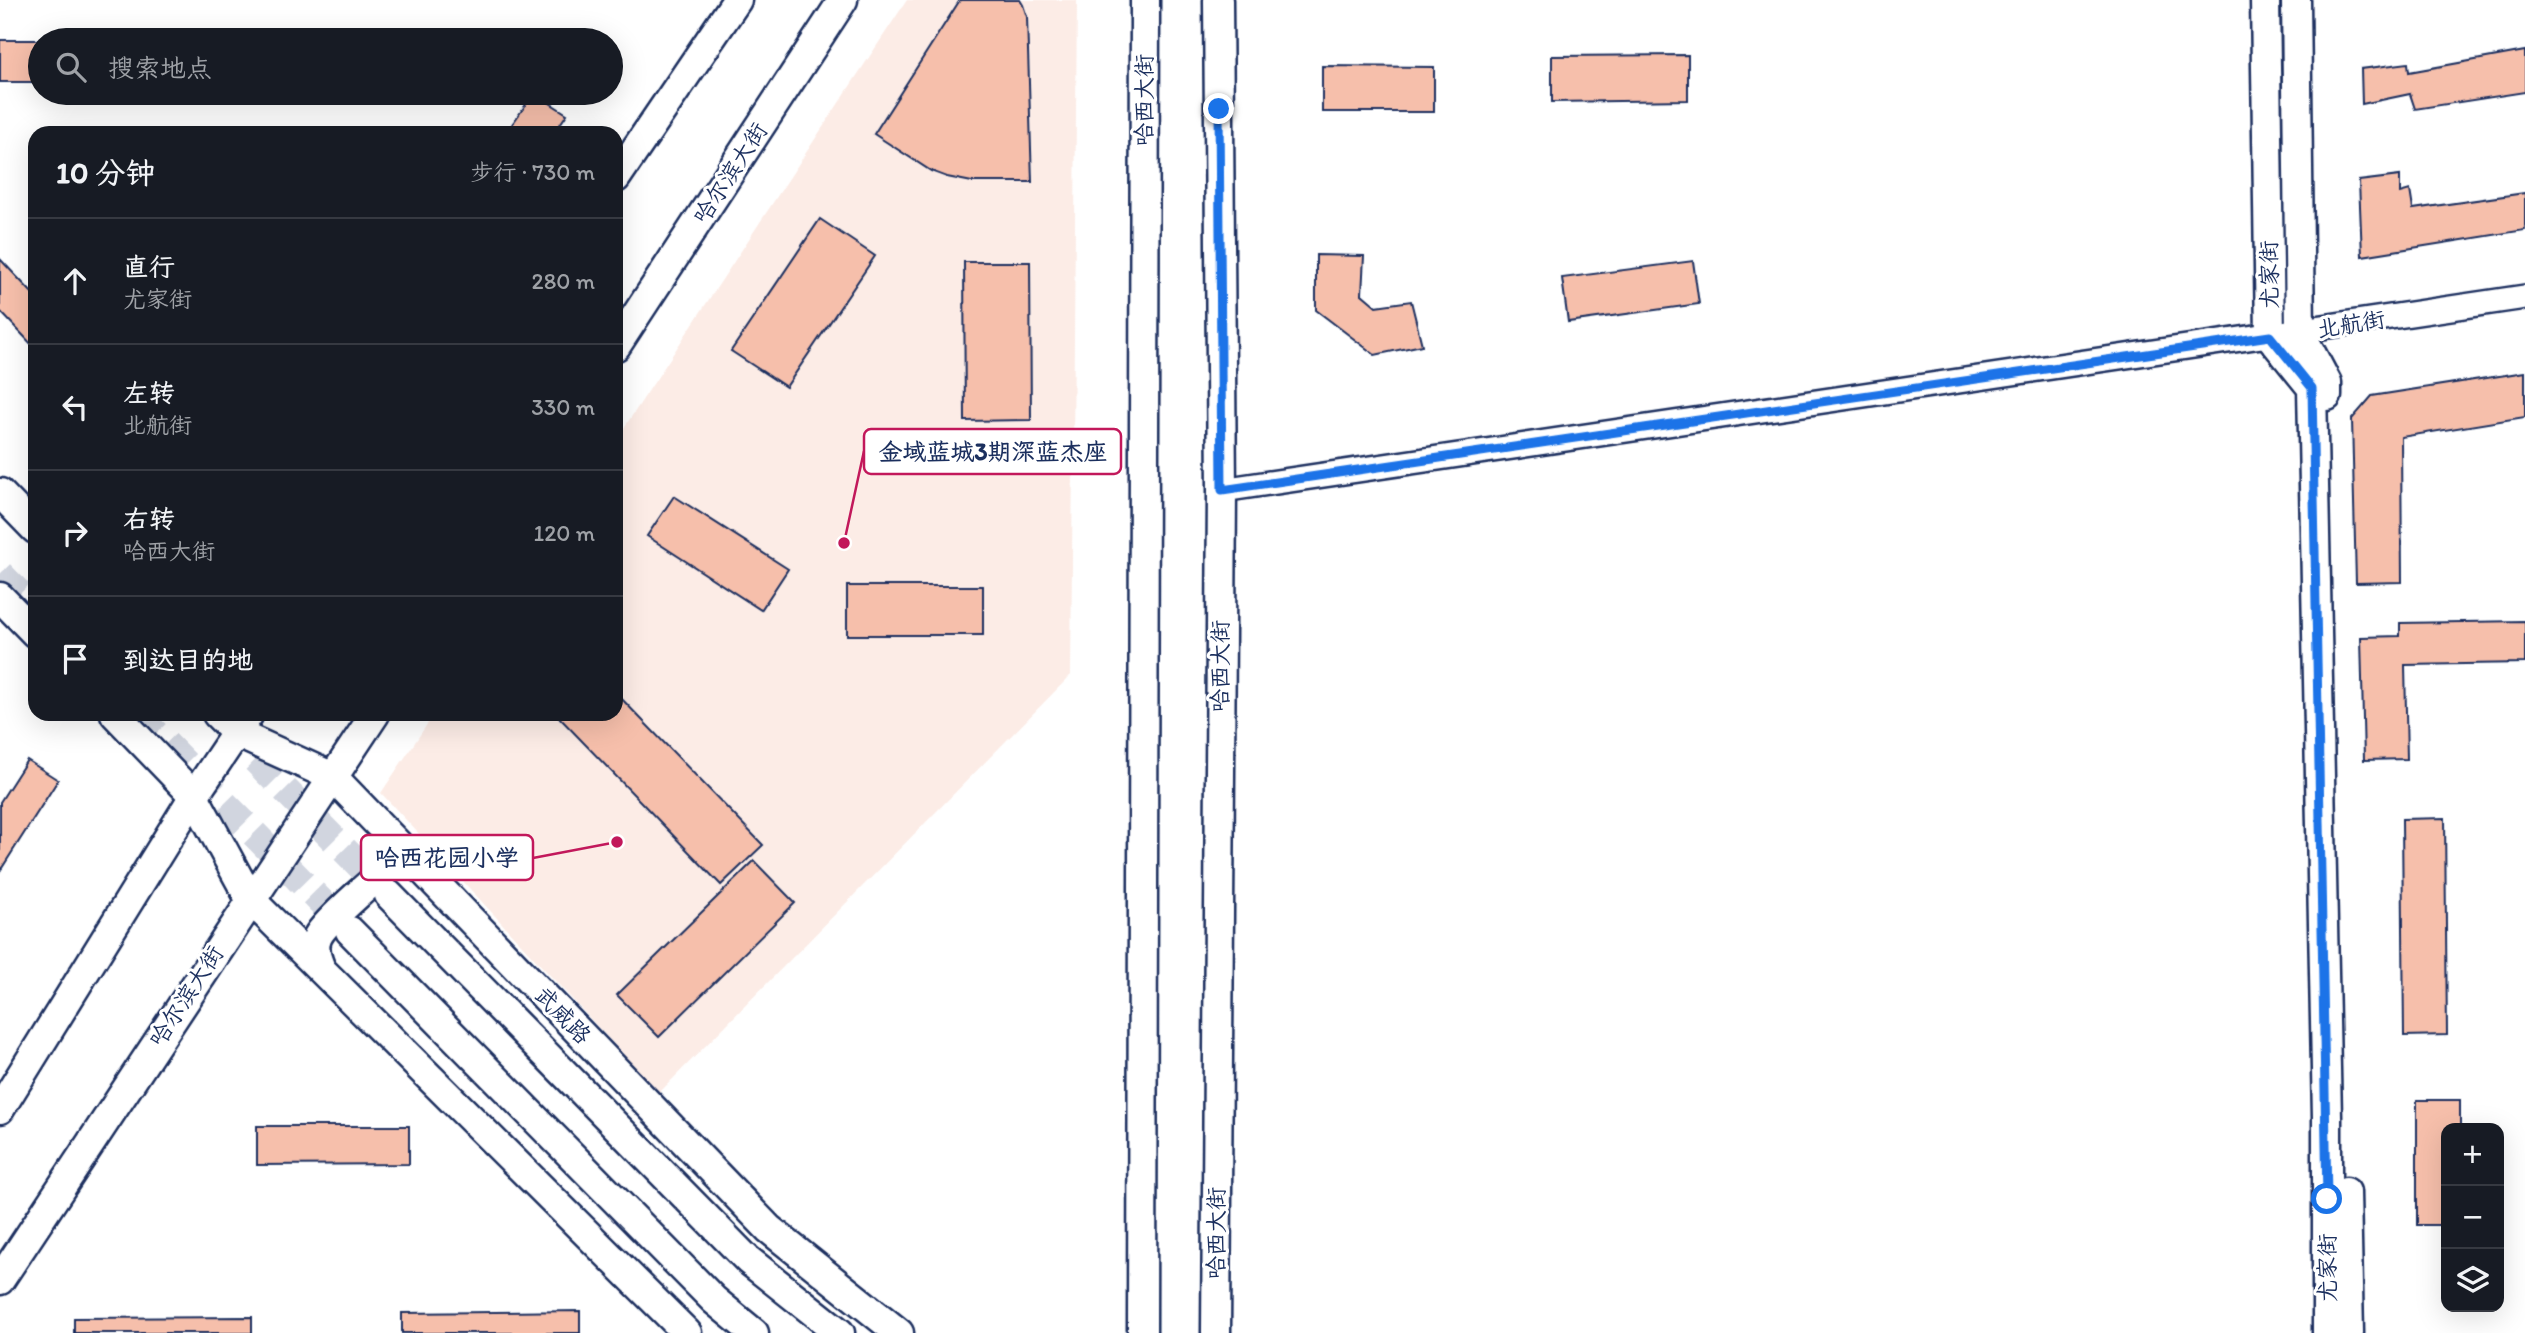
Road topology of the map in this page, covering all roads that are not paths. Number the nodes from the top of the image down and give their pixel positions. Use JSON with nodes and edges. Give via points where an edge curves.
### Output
{"nodes":[{"id":1,"x":737,"y":0,"type":"edge"},
{"id":2,"x":843,"y":0,"type":"edge"},
{"id":3,"x":1145,"y":0,"type":"edge"},
{"id":4,"x":1218,"y":0,"type":"edge"},
{"id":5,"x":2264,"y":0,"type":"edge"},
{"id":6,"x":2296,"y":0,"type":"edge"},
{"id":7,"x":623,"y":168,"type":"edge"},
{"id":8,"x":2525,"y":297,"type":"edge"},
{"id":9,"x":2300,"y":332,"type":"junction"},
{"id":10,"x":623,"y":335,"type":"edge"},
{"id":11,"x":2270,"y":336,"type":"junction"},
{"id":12,"x":1222,"y":490,"type":"junction"},
{"id":13,"x":0,"y":493,"type":"edge"},
{"id":14,"x":28,"y":521,"type":"edge"},
{"id":15,"x":0,"y":597,"type":"edge"},
{"id":16,"x":28,"y":626,"type":"edge"},
{"id":17,"x":121,"y":721,"type":"edge"},
{"id":18,"x":233,"y":721,"type":"edge"},
{"id":19,"x":236,"y":721,"type":"edge"},
{"id":20,"x":369,"y":721,"type":"edge"},
{"id":21,"x":333,"y":777,"type":"junction"},
{"id":22,"x":194,"y":796,"type":"junction"},
{"id":23,"x":418,"y":865,"type":"junction"},
{"id":24,"x":389,"y":895,"type":"tunnel mouth"},
{"id":25,"x":250,"y":899,"type":"junction"},
{"id":26,"x":350,"y":931,"type":"tunnel mouth"},
{"id":27,"x":321,"y":969,"type":"junction"},
{"id":28,"x":0,"y":1109,"type":"edge"},
{"id":29,"x":0,"y":1280,"type":"edge"},
{"id":30,"x":687,"y":1333,"type":"edge"},
{"id":31,"x":754,"y":1333,"type":"edge"},
{"id":32,"x":840,"y":1333,"type":"edge"},
{"id":33,"x":899,"y":1333,"type":"edge"},
{"id":34,"x":1142,"y":1333,"type":"edge"},
{"id":35,"x":1216,"y":1333,"type":"edge"},
{"id":36,"x":2327,"y":1333,"type":"edge"},
{"id":37,"x":2349,"y":1333,"type":"edge"}],
"edges":[{"from":1,"to":7,"type":"main road"},
{"from":2,"to":10,"type":"main road","name":"哈尔滨大街"},
{"from":3,"to":34,"type":"main road","name":"哈西大街"},
{"from":4,"to":12,"type":"main road","name":"哈西大街"},
{"from":5,"to":11,"type":"main road","name":"尤家街"},
{"from":6,"to":9,"type":"main road","name":"尤家街"},
{"from":8,"to":9,"type":"street","name":"北航街"},
{"from":9,"to":11,"type":"street","name":"北航街"},
{"from":9,"to":37,"type":"main road","name":"尤家街","via":[[2327,383]]},
{"from":11,"to":12,"type":"street","name":"北航街"},
{"from":11,"to":36,"type":"main road","name":"尤家街","via":[[2312,388]]},
{"from":12,"to":35,"type":"main road","name":"哈西大街"},
{"from":13,"to":14,"type":"main road"},
{"from":15,"to":16,"type":"main road"},
{"from":17,"to":22,"type":"main road"},
{"from":18,"to":22,"type":"main road"},
{"from":19,"to":21,"type":"main road","name":"武威路"},
{"from":20,"to":21,"type":"main road","name":"哈尔滨大街"},
{"from":21,"to":23,"type":"main road","name":"武威路"},
{"from":21,"to":25,"type":"main road","name":"哈尔滨大街"},
{"from":22,"to":25,"type":"main road"},
{"from":22,"to":28,"type":"main road"},
{"from":23,"to":27,"type":"main road","via":[[400,860],[384,869],[318,936],[315,953]]},
{"from":23,"to":33,"type":"main road","name":"武威路","via":[[769,1229]]},
{"from":24,"to":32,"type":"main road","name":"武威路","via":[[748,1260]]},
{"from":25,"to":27,"type":"main road"},
{"from":25,"to":29,"type":"main road","name":"哈尔滨大街"},
{"from":26,"to":31,"type":"main road","via":[[714,1300]]},
{"from":27,"to":30,"type":"main road"}]}
